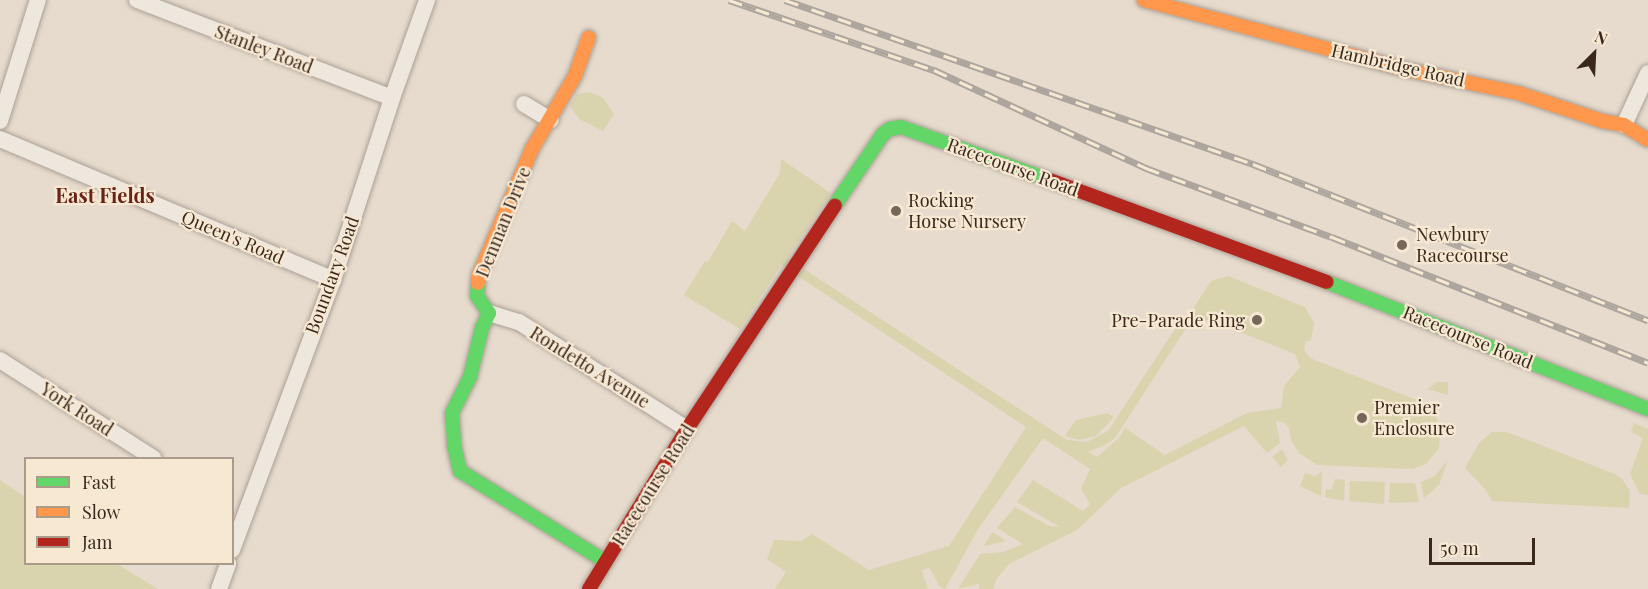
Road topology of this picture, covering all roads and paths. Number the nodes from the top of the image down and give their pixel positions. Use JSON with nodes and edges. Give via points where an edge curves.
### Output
{"nodes":[{"id":1,"x":38,"y":0,"type":"edge"},
{"id":2,"x":137,"y":0,"type":"edge"},
{"id":3,"x":428,"y":0,"type":"edge"},
{"id":4,"x":1144,"y":0,"type":"edge"},
{"id":5,"x":589,"y":37,"type":"dead end"},
{"id":6,"x":1648,"y":73,"type":"edge"},
{"id":7,"x":392,"y":98,"type":"junction"},
{"id":8,"x":524,"y":104,"type":"dead end"},
{"id":9,"x":551,"y":120,"type":"junction"},
{"id":10,"x":0,"y":121,"type":"edge"},
{"id":11,"x":1624,"y":125,"type":"junction"},
{"id":12,"x":0,"y":139,"type":"edge"},
{"id":13,"x":1648,"y":140,"type":"edge"},
{"id":14,"x":333,"y":280,"type":"junction"},
{"id":15,"x":489,"y":313,"type":"junction"},
{"id":16,"x":0,"y":360,"type":"edge"},
{"id":17,"x":1648,"y":410,"type":"edge"},
{"id":18,"x":687,"y":429,"type":"junction"},
{"id":19,"x":150,"y":457,"type":"edge"},
{"id":20,"x":238,"y":514,"type":"edge"},
{"id":21,"x":234,"y":538,"type":"edge"},
{"id":22,"x":606,"y":562,"type":"junction"},
{"id":23,"x":228,"y":565,"type":"edge"},
{"id":24,"x":219,"y":589,"type":"edge"},
{"id":25,"x":589,"y":589,"type":"edge"}],
"edges":[{"from":1,"to":10,"type":"street"},
{"from":2,"to":7,"type":"street","name":"Stanley Road"},
{"from":3,"to":7,"type":"street","name":"Boundary Road"},
{"from":4,"to":11,"type":"street","name":"Hambridge Road","via":[[1408,70],[1518,93]]},
{"from":5,"to":9,"type":"street","name":"Denman Drive","via":[[575,76]]},
{"from":6,"to":11,"type":"street"},
{"from":7,"to":14,"type":"street","name":"Boundary Road"},
{"from":8,"to":9,"type":"street"},
{"from":9,"to":15,"type":"street","name":"Denman Drive","via":[[532,149],[479,275],[477,296]]},
{"from":11,"to":13,"type":"street","name":"Hambridge Road"},
{"from":12,"to":14,"type":"street","name":"Queen's Road"},
{"from":14,"to":20,"type":"street","name":"Boundary Road"},
{"from":15,"to":18,"type":"street","name":"Rondetto Avenue","via":[[519,322]]},
{"from":15,"to":22,"type":"street","via":[[470,377],[452,413],[460,471]]},
{"from":16,"to":19,"type":"street","name":"York Road"},
{"from":17,"to":18,"type":"street","name":"Racecourse Road","via":[[1329,282],[901,127],[884,134]]},
{"from":18,"to":22,"type":"street","name":"Racecourse Road"},
{"from":20,"to":21,"type":"street","name":"Boundary Road"},
{"from":22,"to":25,"type":"street","name":"Racecourse Road"},
{"from":23,"to":24,"type":"street"}]}
